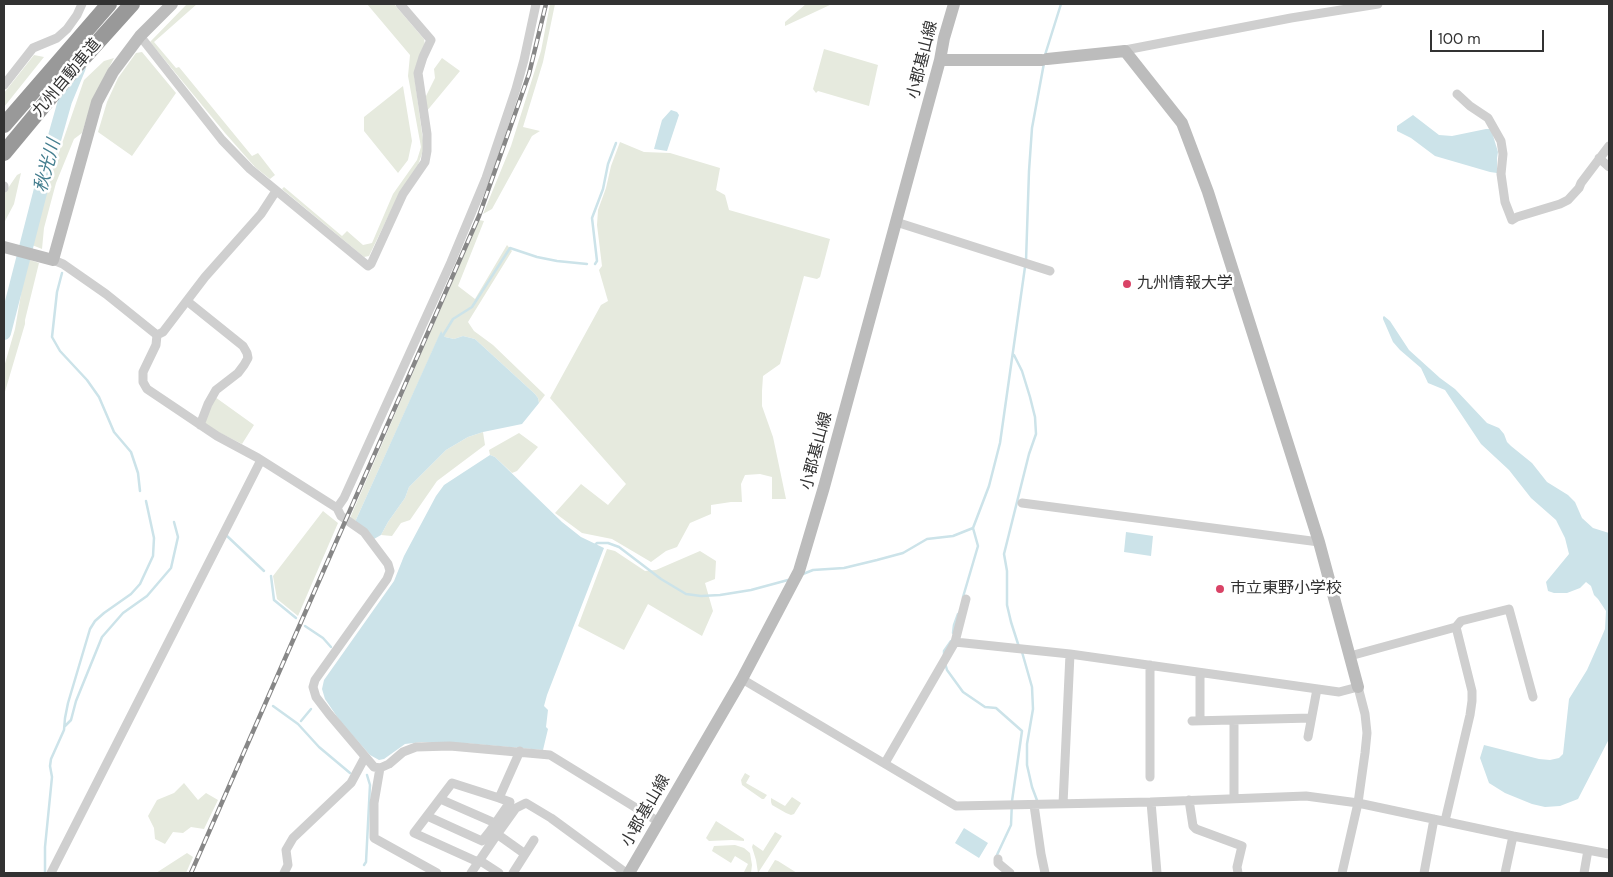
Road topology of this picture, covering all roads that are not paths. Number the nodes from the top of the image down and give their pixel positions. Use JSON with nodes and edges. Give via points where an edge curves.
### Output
{"nodes":[{"id":1,"x":82,"y":4,"type":"edge"},
{"id":2,"x":109,"y":4,"type":"edge"},
{"id":3,"x":132,"y":4,"type":"edge"},
{"id":4,"x":172,"y":4,"type":"edge"},
{"id":5,"x":400,"y":4,"type":"edge"},
{"id":6,"x":536,"y":4,"type":"edge"},
{"id":7,"x":954,"y":4,"type":"edge"},
{"id":8,"x":1378,"y":4,"type":"edge"},
{"id":9,"x":140,"y":36,"type":"junction"},
{"id":10,"x":1108,"y":54,"type":"junction"},
{"id":11,"x":940,"y":60,"type":"junction"},
{"id":12,"x":4,"y":85,"type":"edge"},
{"id":13,"x":1457,"y":94,"type":"dead end"},
{"id":14,"x":4,"y":125,"type":"edge"},
{"id":15,"x":1609,"y":146,"type":"edge"},
{"id":16,"x":4,"y":153,"type":"edge"},
{"id":17,"x":1599,"y":158,"type":"junction"},
{"id":18,"x":1609,"y":167,"type":"edge"},
{"id":19,"x":276,"y":191,"type":"junction"},
{"id":20,"x":896,"y":222,"type":"junction"},
{"id":21,"x":6,"y":248,"type":"edge"},
{"id":22,"x":54,"y":260,"type":"junction"},
{"id":23,"x":1050,"y":271,"type":"dead end"},
{"id":24,"x":187,"y":302,"type":"junction"},
{"id":25,"x":157,"y":335,"type":"junction"},
{"id":26,"x":200,"y":425,"type":"junction"},
{"id":27,"x":261,"y":460,"type":"junction"},
{"id":28,"x":1022,"y":503,"type":"dead end"},
{"id":29,"x":337,"y":508,"type":"junction"},
{"id":30,"x":1319,"y":542,"type":"junction"},
{"id":31,"x":966,"y":599,"type":"dead end"},
{"id":32,"x":1456,"y":627,"type":"junction"},
{"id":33,"x":955,"y":642,"type":"junction"},
{"id":34,"x":1070,"y":654,"type":"junction"},
{"id":35,"x":1350,"y":656,"type":"junction"},
{"id":36,"x":1150,"y":665,"type":"junction"},
{"id":37,"x":1200,"y":673,"type":"junction"},
{"id":38,"x":742,"y":679,"type":"junction"},
{"id":39,"x":1358,"y":687,"type":"junction"},
{"id":40,"x":1317,"y":689,"type":"junction"},
{"id":41,"x":1533,"y":697,"type":"dead end"},
{"id":42,"x":1311,"y":718,"type":"junction"},
{"id":43,"x":1234,"y":720,"type":"junction"},
{"id":44,"x":1308,"y":736,"type":"dead end"},
{"id":45,"x":520,"y":751,"type":"junction"},
{"id":46,"x":365,"y":757,"type":"junction"},
{"id":47,"x":885,"y":763,"type":"junction"},
{"id":48,"x":380,"y":768,"type":"junction"},
{"id":49,"x":1150,"y":777,"type":"dead end"},
{"id":50,"x":499,"y":798,"type":"junction"},
{"id":51,"x":1234,"y":798,"type":"junction"},
{"id":52,"x":440,"y":799,"type":"junction"},
{"id":53,"x":1189,"y":800,"type":"junction"},
{"id":54,"x":1151,"y":802,"type":"junction"},
{"id":55,"x":1358,"y":803,"type":"junction"},
{"id":56,"x":1064,"y":804,"type":"junction"},
{"id":57,"x":1034,"y":805,"type":"junction"},
{"id":58,"x":427,"y":816,"type":"junction"},
{"id":59,"x":1434,"y":819,"type":"junction"},
{"id":60,"x":1444,"y":821,"type":"junction"},
{"id":61,"x":659,"y":822,"type":"junction"},
{"id":62,"x":494,"y":831,"type":"junction"},
{"id":63,"x":1512,"y":836,"type":"junction"},
{"id":64,"x":534,"y":840,"type":"dead end"},
{"id":65,"x":1588,"y":850,"type":"junction"},
{"id":66,"x":525,"y":854,"type":"junction"},
{"id":67,"x":1609,"y":854,"type":"edge"},
{"id":68,"x":998,"y":859,"type":"dead end"},
{"id":69,"x":479,"y":861,"type":"junction"},
{"id":70,"x":51,"y":873,"type":"edge"},
{"id":71,"x":284,"y":873,"type":"edge"},
{"id":72,"x":437,"y":873,"type":"edge"},
{"id":73,"x":471,"y":873,"type":"edge"},
{"id":74,"x":499,"y":873,"type":"edge"},
{"id":75,"x":513,"y":873,"type":"edge"},
{"id":76,"x":627,"y":873,"type":"edge"},
{"id":77,"x":1010,"y":873,"type":"edge"},
{"id":78,"x":1045,"y":873,"type":"edge"},
{"id":79,"x":1157,"y":873,"type":"edge"},
{"id":80,"x":1238,"y":873,"type":"edge"},
{"id":81,"x":1342,"y":873,"type":"edge"},
{"id":82,"x":1424,"y":873,"type":"edge"},
{"id":83,"x":1505,"y":873,"type":"edge"},
{"id":84,"x":1584,"y":873,"type":"edge"}],
"edges":[{"from":1,"to":12,"type":"street","via":[[67,29],[58,38],[33,48]]},
{"from":2,"to":14,"type":"highway","name":"九州自動車道"},
{"from":3,"to":16,"type":"highway","name":"九州自動車道"},
{"from":4,"to":9,"type":"street"},
{"from":5,"to":19,"type":"street","via":[[431,40],[418,73],[427,151],[425,162],[403,194],[371,264],[368,266],[352,254]]},
{"from":6,"to":29,"type":"street","via":[[524,60],[486,178],[451,262]]},
{"from":7,"to":11,"type":"street","name":"小郡基山線"},
{"from":8,"to":10,"type":"street"},
{"from":9,"to":19,"type":"street","via":[[222,140]]},
{"from":9,"to":22,"type":"street","via":[[113,72],[97,102]]},
{"from":10,"to":11,"type":"street","via":[[1045,60]]},
{"from":10,"to":30,"type":"street","via":[[1125,51],[1182,123],[1208,192]]},
{"from":11,"to":20,"type":"street","name":"小郡基山線"},
{"from":13,"to":17,"type":"street","via":[[1488,118],[1501,141],[1501,174],[1505,202],[1512,220],[1568,200]]},
{"from":15,"to":17,"type":"street"},
{"from":17,"to":18,"type":"street"},
{"from":19,"to":24,"type":"street","via":[[261,214],[224,254]]},
{"from":20,"to":23,"type":"street"},
{"from":20,"to":38,"type":"street","name":"小郡基山線","via":[[824,487],[796,577]]},
{"from":21,"to":22,"type":"street"},
{"from":22,"to":25,"type":"street","via":[[106,294]]},
{"from":24,"to":25,"type":"street"},
{"from":24,"to":26,"type":"street","via":[[243,346],[248,358],[238,372],[216,390]]},
{"from":25,"to":26,"type":"street","via":[[156,345],[143,372],[143,382],[147,389]]},
{"from":26,"to":27,"type":"street"},
{"from":27,"to":29,"type":"street"},
{"from":27,"to":70,"type":"street"},
{"from":28,"to":30,"type":"street"},
{"from":29,"to":46,"type":"street","via":[[341,516],[364,532],[384,556],[390,571],[388,579],[313,687],[316,697]]},
{"from":30,"to":35,"type":"street"},
{"from":31,"to":33,"type":"street"},
{"from":32,"to":35,"type":"street"},
{"from":32,"to":41,"type":"street","via":[[1461,621],[1509,609]]},
{"from":32,"to":60,"type":"street","via":[[1472,701]]},
{"from":33,"to":34,"type":"street"},
{"from":33,"to":47,"type":"street"},
{"from":34,"to":36,"type":"street"},
{"from":34,"to":56,"type":"street"},
{"from":35,"to":39,"type":"street"},
{"from":36,"to":37,"type":"street"},
{"from":36,"to":49,"type":"street"},
{"from":37,"to":40,"type":"street"},
{"from":37,"to":43,"type":"street","via":[[1196,720]]},
{"from":38,"to":47,"type":"street"},
{"from":38,"to":61,"type":"street","name":"小郡基山線"},
{"from":39,"to":40,"type":"street","via":[[1338,692]]},
{"from":39,"to":55,"type":"street","via":[[1366,733]]},
{"from":40,"to":42,"type":"street"},
{"from":42,"to":43,"type":"street"},
{"from":42,"to":44,"type":"street"},
{"from":43,"to":51,"type":"street"},
{"from":45,"to":48,"type":"street","via":[[416,747]]},
{"from":45,"to":50,"type":"street"},
{"from":45,"to":61,"type":"street","via":[[550,755]]},
{"from":46,"to":48,"type":"street"},
{"from":46,"to":71,"type":"street","via":[[351,783],[293,838],[286,850],[288,865]]},
{"from":47,"to":57,"type":"street","via":[[956,806]]},
{"from":48,"to":72,"type":"street","via":[[374,803],[374,838]]},
{"from":50,"to":52,"type":"street","via":[[452,784]]},
{"from":50,"to":62,"type":"street","via":[[510,802]]},
{"from":51,"to":53,"type":"street"},
{"from":51,"to":55,"type":"street","via":[[1306,796]]},
{"from":52,"to":58,"type":"street"},
{"from":52,"to":62,"type":"street"},
{"from":53,"to":54,"type":"street"},
{"from":53,"to":80,"type":"street","via":[[1196,829],[1242,846]]},
{"from":54,"to":56,"type":"street"},
{"from":54,"to":79,"type":"street"},
{"from":55,"to":59,"type":"street"},
{"from":55,"to":81,"type":"street"},
{"from":56,"to":57,"type":"street"},
{"from":57,"to":78,"type":"street"},
{"from":58,"to":62,"type":"street","via":[[482,841]]},
{"from":58,"to":69,"type":"street","via":[[414,833]]},
{"from":59,"to":60,"type":"street"},
{"from":59,"to":82,"type":"street"},
{"from":60,"to":63,"type":"street"},
{"from":61,"to":76,"type":"street","name":"小郡基山線"},
{"from":62,"to":66,"type":"street"},
{"from":62,"to":69,"type":"street"},
{"from":62,"to":76,"type":"street","via":[[516,808],[526,803]]},
{"from":63,"to":65,"type":"street"},
{"from":63,"to":83,"type":"street"},
{"from":64,"to":66,"type":"street"},
{"from":65,"to":67,"type":"street"},
{"from":65,"to":84,"type":"street"},
{"from":66,"to":75,"type":"street"},
{"from":68,"to":77,"type":"street","via":[[998,863]]},
{"from":69,"to":73,"type":"street"},
{"from":69,"to":74,"type":"street"}]}
